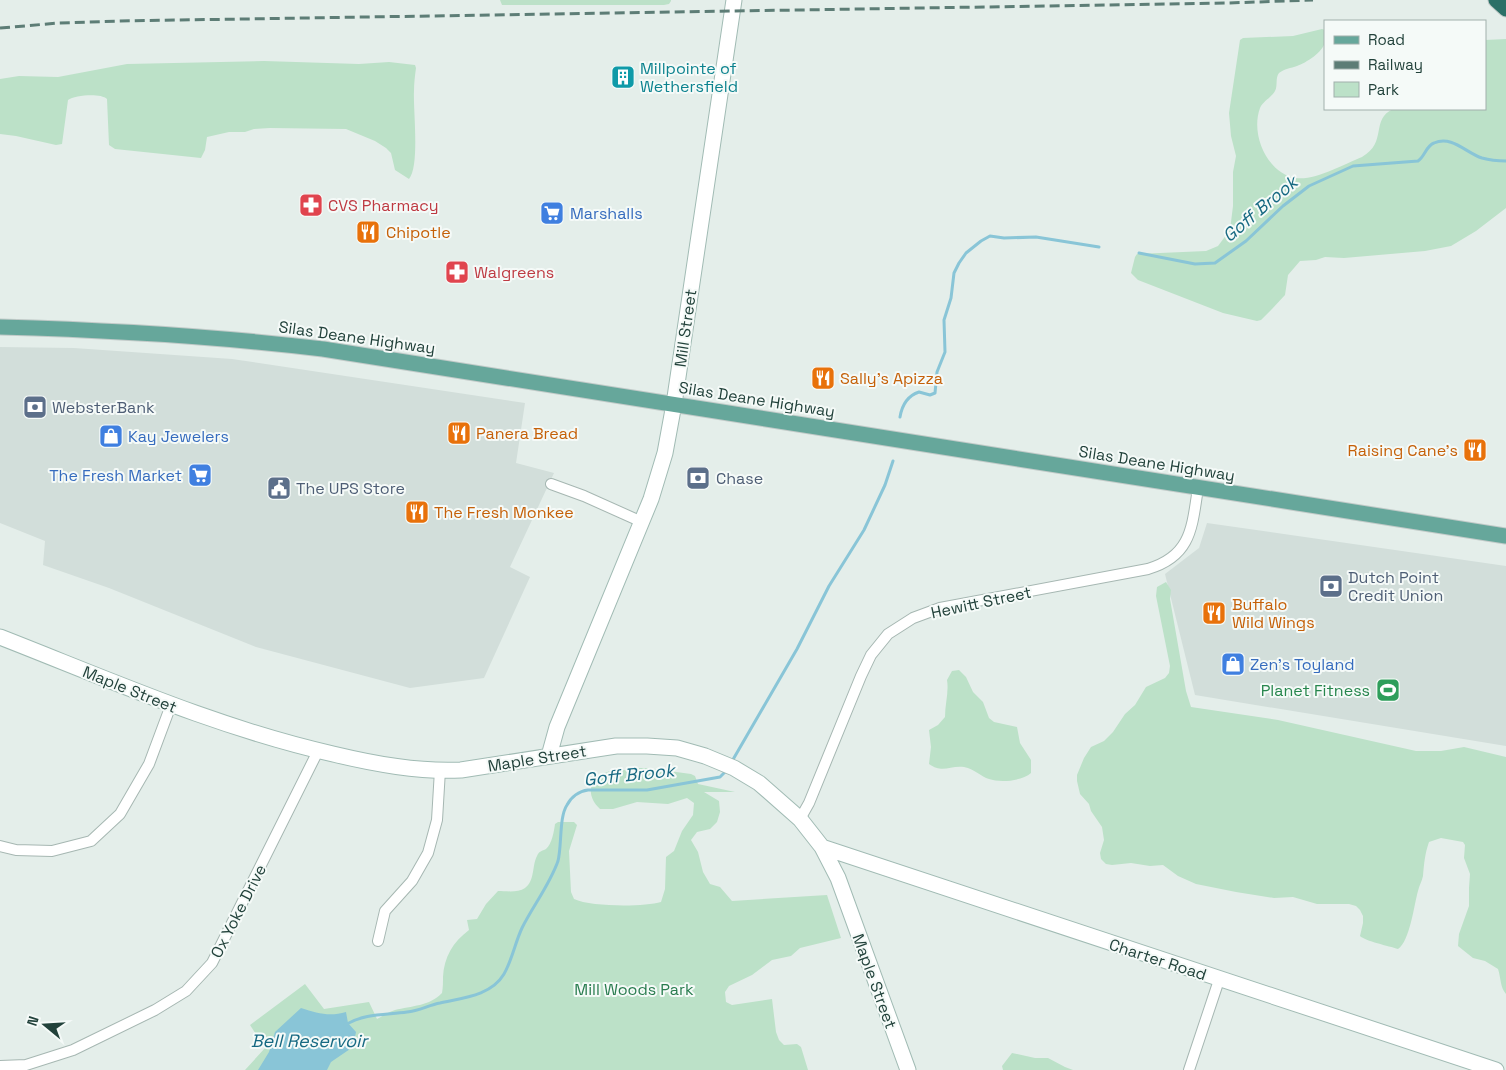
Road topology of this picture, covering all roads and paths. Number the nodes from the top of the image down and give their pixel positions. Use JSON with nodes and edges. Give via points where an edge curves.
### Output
{"nodes":[{"id":1,"x":734,"y":0,"type":"edge"},
{"id":2,"x":1496,"y":0,"type":"edge"},
{"id":3,"x":1506,"y":9,"type":"edge"},
{"id":4,"x":0,"y":327,"type":"edge"},
{"id":5,"x":674,"y":404,"type":"junction"},
{"id":6,"x":550,"y":484,"type":"dead end"},
{"id":7,"x":1198,"y":488,"type":"junction"},
{"id":8,"x":642,"y":522,"type":"junction"},
{"id":9,"x":1506,"y":536,"type":"edge"},
{"id":10,"x":0,"y":637,"type":"edge"},
{"id":11,"x":171,"y":705,"type":"junction"},
{"id":12,"x":318,"y":750,"type":"junction"},
{"id":13,"x":549,"y":756,"type":"junction"},
{"id":14,"x":440,"y":770,"type":"junction"},
{"id":15,"x":800,"y":819,"type":"junction"},
{"id":16,"x":0,"y":846,"type":"edge"},
{"id":17,"x":822,"y":847,"type":"junction"},
{"id":18,"x":378,"y":941,"type":"dead end"},
{"id":19,"x":1219,"y":980,"type":"junction"},
{"id":20,"x":0,"y":1066,"type":"edge"},
{"id":21,"x":908,"y":1070,"type":"edge"},
{"id":22,"x":1189,"y":1070,"type":"edge"},
{"id":23,"x":1496,"y":1070,"type":"edge"}],
"edges":[{"from":1,"to":5,"type":"street","name":"Mill Street"},
{"from":2,"to":3,"type":"highway"},
{"from":4,"to":5,"type":"main road","name":"Silas Deane Highway","via":[[149,332],[259,341]]},
{"from":5,"to":7,"type":"main road","name":"Silas Deane Highway"},
{"from":5,"to":8,"type":"street","name":"Mill Street","via":[[665,453]]},
{"from":6,"to":8,"type":"street"},
{"from":7,"to":9,"type":"main road","name":"Silas Deane Highway"},
{"from":7,"to":15,"type":"street","name":"Hewitt Street","via":[[1188,539],[1182,549],[1160,566],[940,608],[913,618],[888,634],[871,655],[861,676]]},
{"from":8,"to":13,"type":"street","name":"Mill Street","via":[[557,727]]},
{"from":10,"to":11,"type":"street","name":"Maple Street"},
{"from":11,"to":12,"type":"street","name":"Maple Street","via":[[267,738]]},
{"from":11,"to":16,"type":"street","via":[[149,764],[120,814],[91,841],[52,851]]},
{"from":12,"to":14,"type":"street","name":"Maple Street","via":[[392,766]]},
{"from":12,"to":20,"type":"street","name":"Ox Yoke Drive","via":[[212,963],[186,991],[73,1050],[26,1065]]},
{"from":13,"to":14,"type":"street","name":"Maple Street","via":[[461,770]]},
{"from":13,"to":15,"type":"street","name":"Maple Street","via":[[616,746],[677,748],[729,766],[758,783]]},
{"from":14,"to":18,"type":"street","via":[[437,820],[428,854],[412,881],[385,911]]},
{"from":15,"to":17,"type":"street","name":"Maple Street"},
{"from":17,"to":19,"type":"street","name":"Charter Road"},
{"from":17,"to":21,"type":"street","name":"Maple Street","via":[[838,878]]},
{"from":19,"to":22,"type":"street"},
{"from":19,"to":23,"type":"street","name":"Charter Road"}]}
